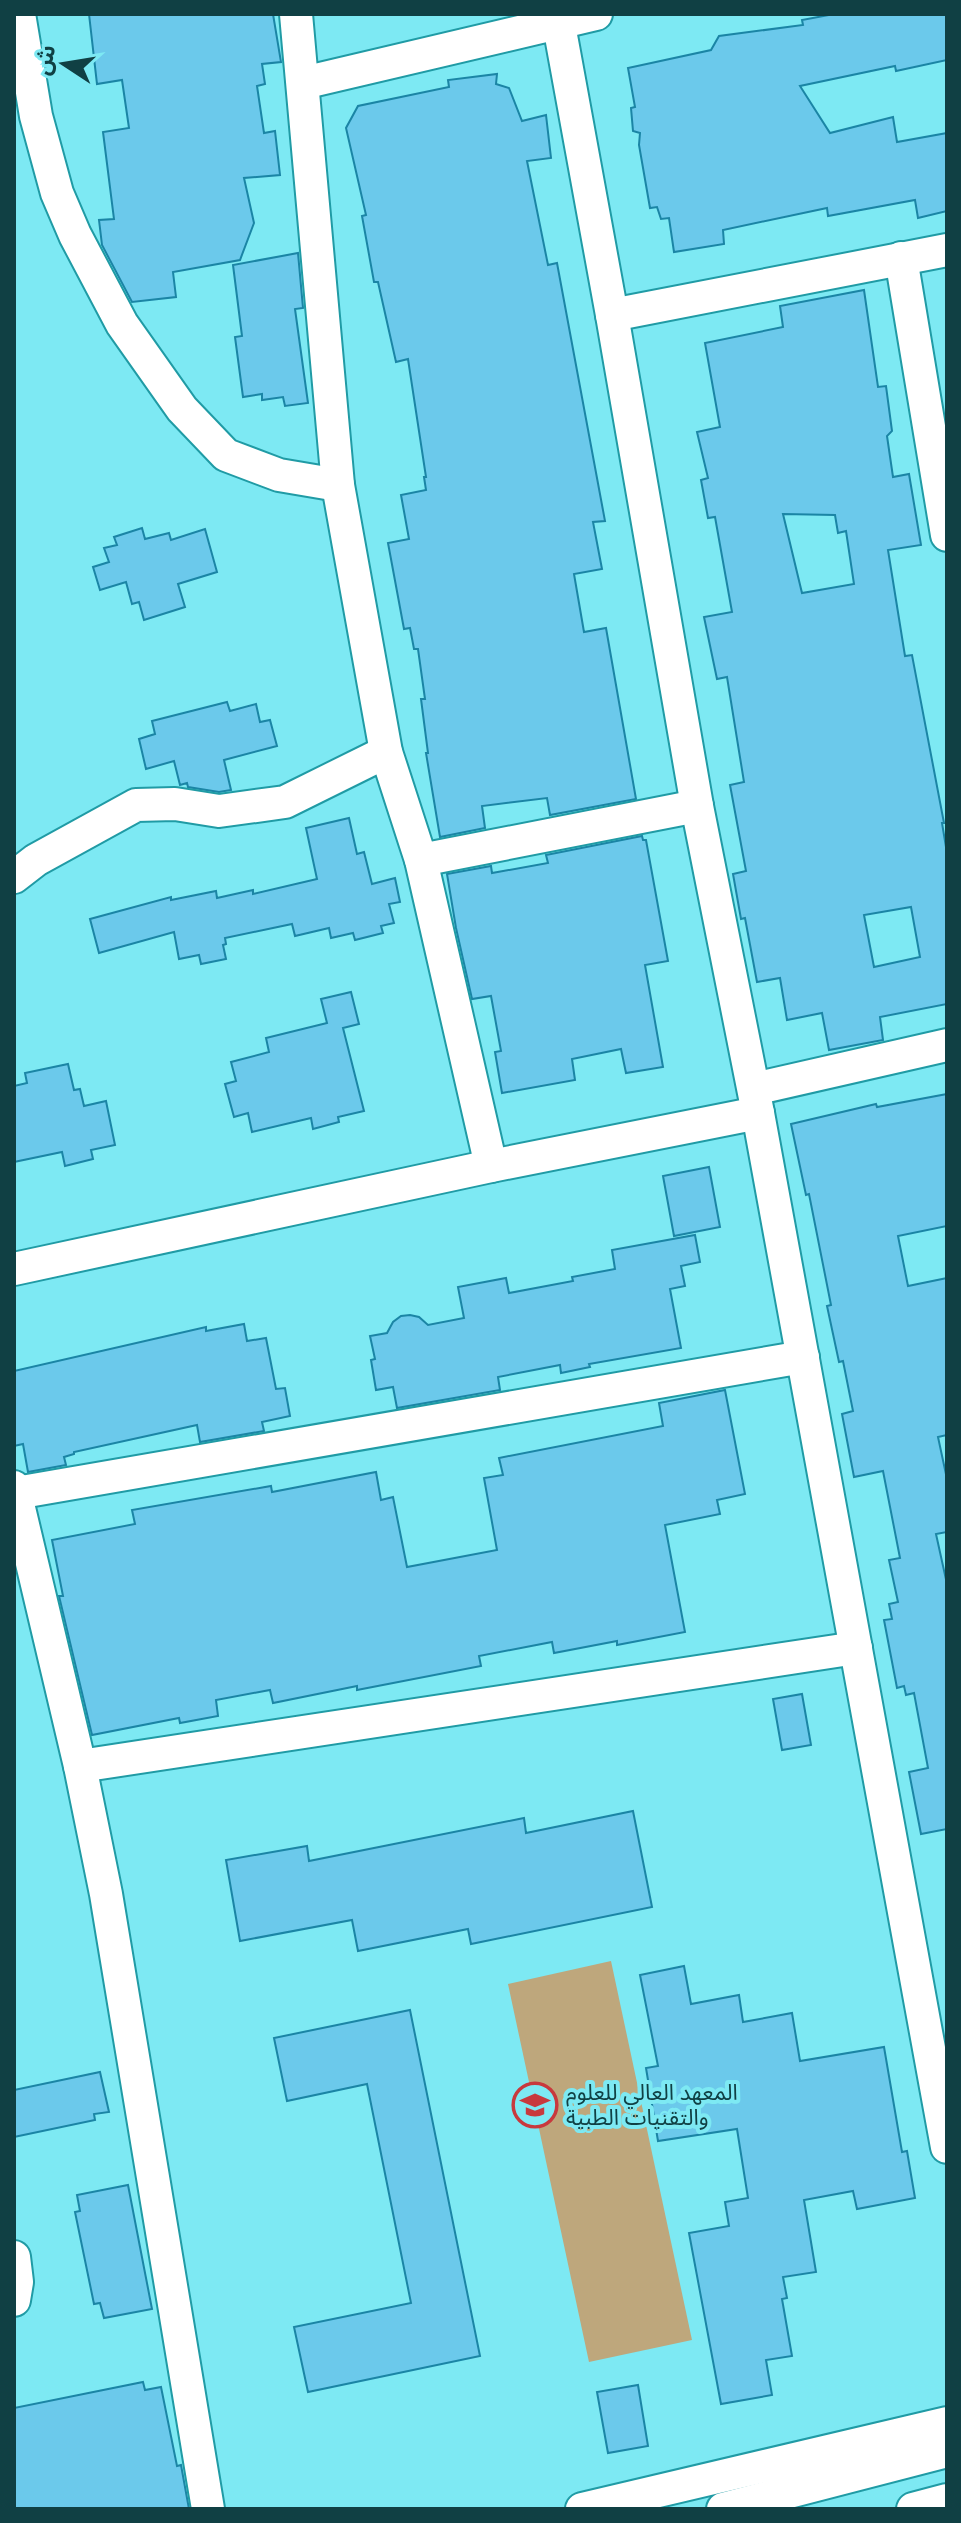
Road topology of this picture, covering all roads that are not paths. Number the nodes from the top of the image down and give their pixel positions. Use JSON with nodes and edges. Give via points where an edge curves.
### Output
{"nodes":[{"id":1,"x":19,"y":14,"type":"edge"},
{"id":2,"x":296,"y":14,"type":"edge"},
{"id":3,"x":596,"y":14,"type":"edge"},
{"id":4,"x":558,"y":18,"type":"edge"},
{"id":5,"x":303,"y":83,"type":"junction"},
{"id":6,"x":947,"y":250,"type":"edge"},
{"id":7,"x":901,"y":258,"type":"junction"},
{"id":8,"x":612,"y":315,"type":"junction"},
{"id":9,"x":338,"y":485,"type":"junction"},
{"id":10,"x":947,"y":535,"type":"edge"},
{"id":11,"x":386,"y":752,"type":"junction"},
{"id":12,"x":697,"y":806,"type":"junction"},
{"id":13,"x":421,"y":860,"type":"junction"},
{"id":14,"x":14,"y":877,"type":"edge"},
{"id":15,"x":947,"y":1045,"type":"edge"},
{"id":16,"x":756,"y":1101,"type":"junction"},
{"id":17,"x":491,"y":1166,"type":"junction"},
{"id":18,"x":14,"y":1269,"type":"edge"},
{"id":19,"x":803,"y":1357,"type":"junction"},
{"id":20,"x":15,"y":1490,"type":"edge"},
{"id":21,"x":856,"y":1648,"type":"junction"},
{"id":22,"x":80,"y":1766,"type":"junction"},
{"id":23,"x":944,"y":2115,"type":"edge"},
{"id":24,"x":947,"y":2147,"type":"edge"},
{"id":25,"x":14,"y":2257,"type":"edge"},
{"id":26,"x":14,"y":2300,"type":"edge"},
{"id":27,"x":947,"y":2423,"type":"edge"},
{"id":28,"x":947,"y":2451,"type":"edge"},
{"id":29,"x":947,"y":2500,"type":"edge"},
{"id":30,"x":208,"y":2509,"type":"edge"},
{"id":31,"x":582,"y":2509,"type":"edge"},
{"id":32,"x":723,"y":2509,"type":"edge"},
{"id":33,"x":913,"y":2509,"type":"edge"}],
"edges":[{"from":1,"to":9,"type":"street","via":[[36,116],[57,193],[122,324],[182,409],[226,455],[279,475]]},
{"from":2,"to":5,"type":"street"},
{"from":3,"to":4,"type":"street"},
{"from":4,"to":5,"type":"street"},
{"from":4,"to":8,"type":"street"},
{"from":5,"to":9,"type":"street"},
{"from":6,"to":7,"type":"street"},
{"from":7,"to":8,"type":"street"},
{"from":7,"to":10,"type":"street"},
{"from":8,"to":12,"type":"street"},
{"from":9,"to":11,"type":"street"},
{"from":11,"to":13,"type":"street"},
{"from":11,"to":14,"type":"street","via":[[285,802],[219,811],[136,805]]},
{"from":12,"to":13,"type":"street"},
{"from":12,"to":16,"type":"street"},
{"from":13,"to":17,"type":"street"},
{"from":15,"to":16,"type":"street"},
{"from":16,"to":17,"type":"street"},
{"from":16,"to":19,"type":"street"},
{"from":17,"to":18,"type":"street"},
{"from":19,"to":20,"type":"street"},
{"from":19,"to":21,"type":"street"},
{"from":20,"to":22,"type":"street"},
{"from":21,"to":22,"type":"street"},
{"from":21,"to":23,"type":"street"},
{"from":22,"to":30,"type":"street"},
{"from":23,"to":24,"type":"street"},
{"from":25,"to":26,"type":"street"},
{"from":27,"to":31,"type":"street"},
{"from":28,"to":32,"type":"street"},
{"from":29,"to":33,"type":"street"}]}
